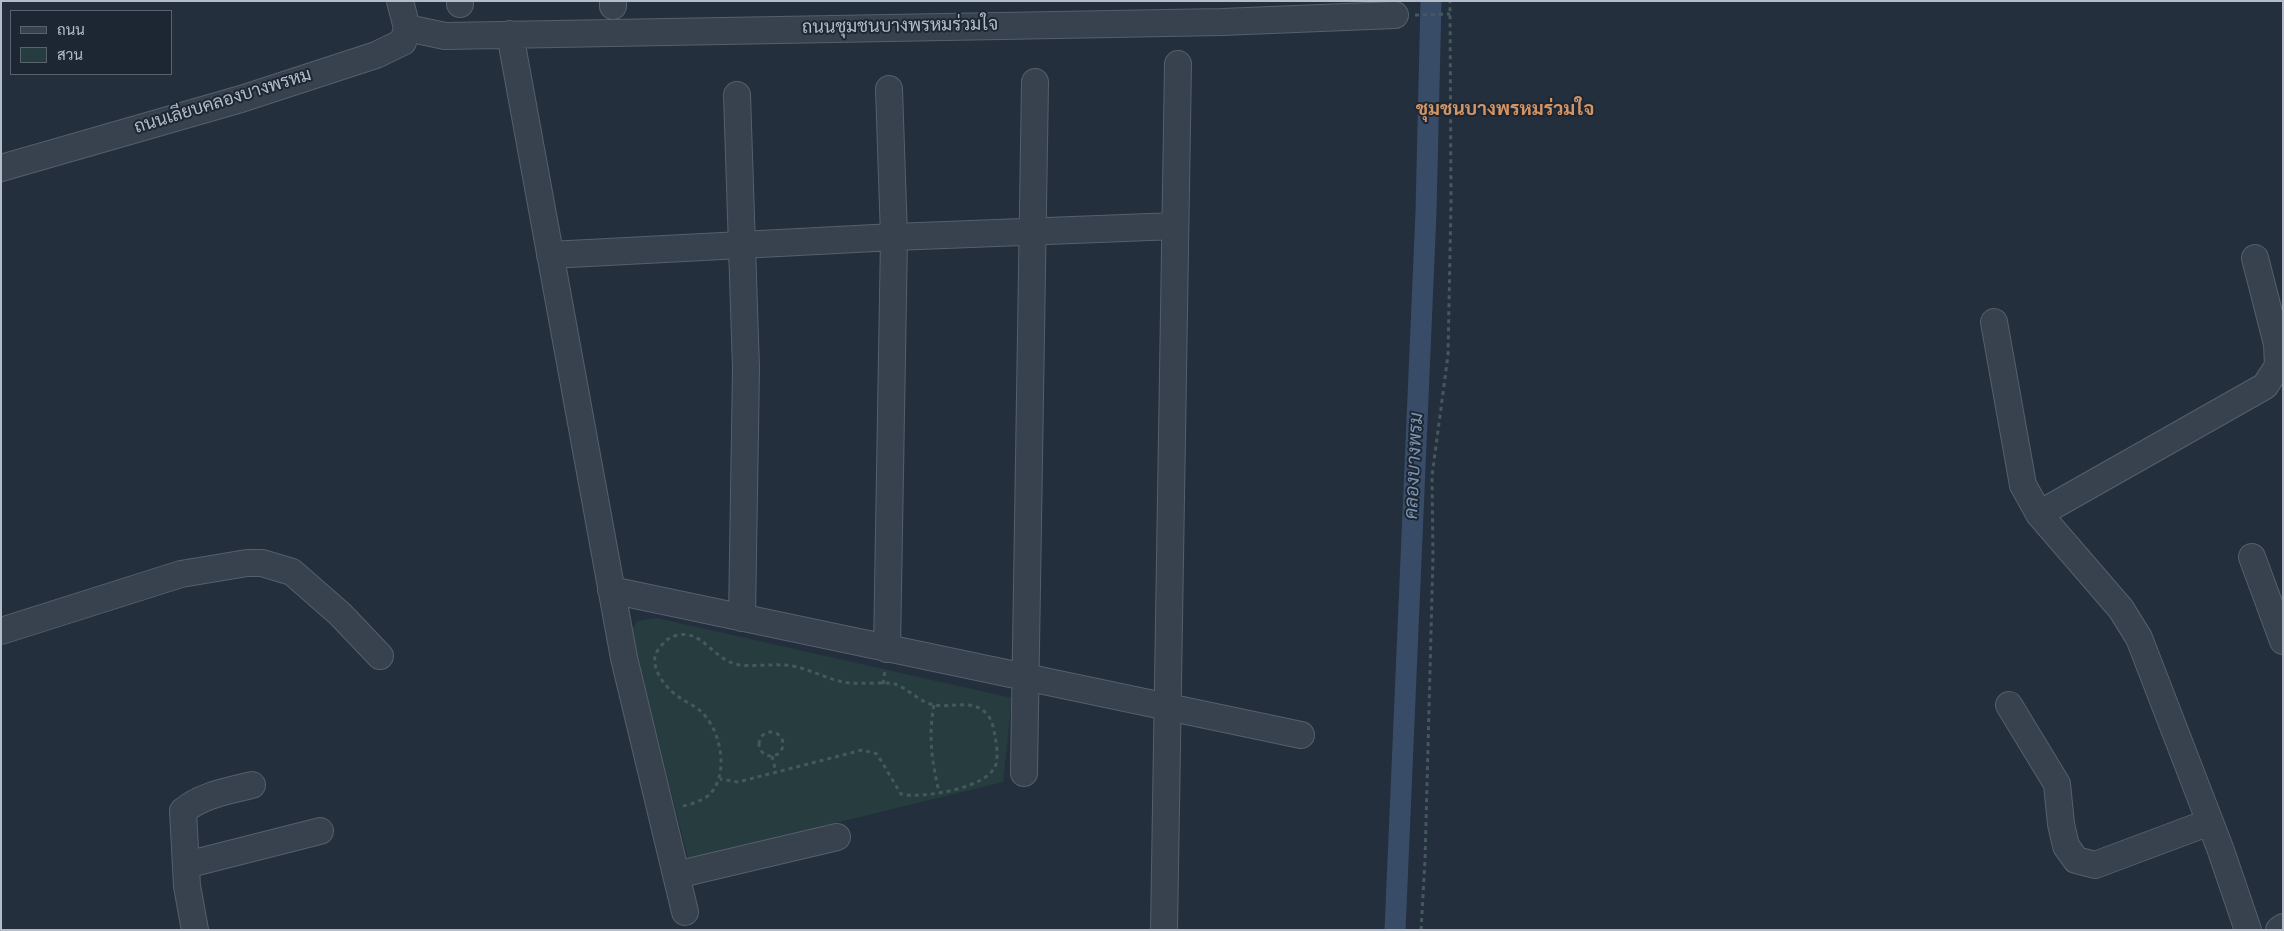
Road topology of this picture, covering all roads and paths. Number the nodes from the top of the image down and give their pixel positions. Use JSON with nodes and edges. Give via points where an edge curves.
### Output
{"nodes":[{"id":1,"x":400,"y":1,"type":"edge"},
{"id":2,"x":1450,"y":1,"type":"edge"},
{"id":3,"x":1450,"y":14,"type":"junction"},
{"id":4,"x":1406,"y":15,"type":"joint"},
{"id":5,"x":407,"y":28,"type":"junction"},
{"id":6,"x":510,"y":34,"type":"junction"},
{"id":7,"x":1178,"y":64,"type":"dead end"},
{"id":8,"x":1035,"y":82,"type":"dead end"},
{"id":9,"x":889,"y":89,"type":"dead end"},
{"id":10,"x":737,"y":95,"type":"dead end"},
{"id":11,"x":1,"y":168,"type":"edge"},
{"id":12,"x":1175,"y":226,"type":"junction"},
{"id":13,"x":1033,"y":232,"type":"junction"},
{"id":14,"x":894,"y":237,"type":"junction"},
{"id":15,"x":742,"y":245,"type":"junction"},
{"id":16,"x":550,"y":255,"type":"junction"},
{"id":17,"x":2255,"y":258,"type":"dead end"},
{"id":18,"x":1994,"y":322,"type":"dead end"},
{"id":19,"x":2039,"y":514,"type":"junction"},
{"id":20,"x":2252,"y":557,"type":"dead end"},
{"id":21,"x":611,"y":590,"type":"junction"},
{"id":22,"x":742,"y":618,"type":"junction"},
{"id":23,"x":1,"y":631,"type":"edge"},
{"id":24,"x":2283,"y":641,"type":"edge"},
{"id":25,"x":887,"y":649,"type":"junction"},
{"id":26,"x":380,"y":656,"type":"dead end"},
{"id":27,"x":1026,"y":678,"type":"junction"},
{"id":28,"x":2009,"y":705,"type":"dead end"},
{"id":29,"x":934,"y":706,"type":"junction"},
{"id":30,"x":1168,"y":707,"type":"junction"},
{"id":31,"x":1301,"y":735,"type":"dead end"},
{"id":32,"x":772,"y":756,"type":"junction"},
{"id":33,"x":776,"y":772,"type":"junction"},
{"id":34,"x":1024,"y":773,"type":"dead end"},
{"id":35,"x":720,"y":779,"type":"junction"},
{"id":36,"x":252,"y":785,"type":"dead end"},
{"id":37,"x":940,"y":792,"type":"junction"},
{"id":38,"x":661,"y":812,"type":"junction"},
{"id":39,"x":2210,"y":822,"type":"junction"},
{"id":40,"x":320,"y":831,"type":"dead end"},
{"id":41,"x":838,"y":837,"type":"dead end"},
{"id":42,"x":186,"y":865,"type":"junction"},
{"id":43,"x":676,"y":875,"type":"junction"},
{"id":44,"x":685,"y":912,"type":"dead end"},
{"id":45,"x":2283,"y":927,"type":"edge"},
{"id":46,"x":195,"y":930,"type":"edge"},
{"id":47,"x":1164,"y":930,"type":"edge"},
{"id":48,"x":1421,"y":930,"type":"edge"},
{"id":49,"x":2248,"y":930,"type":"edge"},
{"id":50,"x":2280,"y":930,"type":"edge"}],
"edges":[{"from":1,"to":5,"type":"street"},
{"from":2,"to":3,"type":"path"},
{"from":3,"to":4,"type":"path"},
{"from":3,"to":48,"type":"path","via":[[1448,355],[1432,476]]},
{"from":4,"to":6,"type":"street","name":"ถนนชุมชนบางพรหมร่วมใจ","via":[[1222,22]]},
{"from":5,"to":6,"type":"street","name":"ถนนชุมชนบางพรหมร่วมใจ","via":[[445,36]]},
{"from":5,"to":11,"type":"street","name":"ถนนเลียบคลองบางพรหม","via":[[403,42],[376,55],[241,99]]},
{"from":6,"to":16,"type":"street"},
{"from":7,"to":12,"type":"street"},
{"from":8,"to":13,"type":"street"},
{"from":9,"to":14,"type":"street"},
{"from":10,"to":15,"type":"street"},
{"from":12,"to":13,"type":"street"},
{"from":12,"to":30,"type":"street"},
{"from":13,"to":14,"type":"street"},
{"from":13,"to":27,"type":"street"},
{"from":14,"to":15,"type":"street"},
{"from":14,"to":25,"type":"street"},
{"from":15,"to":16,"type":"street"},
{"from":15,"to":22,"type":"street","via":[[746,368]]},
{"from":16,"to":21,"type":"street"},
{"from":17,"to":19,"type":"street","via":[[2277,344],[2278,366],[2265,386]]},
{"from":18,"to":19,"type":"street","via":[[2023,485]]},
{"from":19,"to":39,"type":"street","via":[[2121,610],[2139,638]]},
{"from":20,"to":24,"type":"street"},
{"from":21,"to":22,"type":"street"},
{"from":21,"to":38,"type":"street"},
{"from":22,"to":25,"type":"street"},
{"from":23,"to":26,"type":"street","via":[[180,574],[262,563],[292,572],[340,614]]},
{"from":25,"to":27,"type":"street"},
{"from":27,"to":30,"type":"street"},
{"from":27,"to":34,"type":"street"},
{"from":28,"to":39,"type":"street","via":[[2057,784],[2066,846],[2076,860],[2095,866]]},
{"from":29,"to":35,"type":"path","via":[[894,684],[838,681],[790,666],[741,665],[725,661],[696,636],[680,635],[667,639],[655,653],[655,666],[663,683],[707,717],[718,741]]},
{"from":29,"to":37,"type":"path","via":[[930,724],[931,758]]},
{"from":29,"to":37,"type":"path","via":[[969,705],[986,712],[993,724],[997,744],[996,765],[984,780]]},
{"from":30,"to":31,"type":"street"},
{"from":30,"to":47,"type":"street"},
{"from":32,"to":32,"type":"path","via":[[764,754],[759,744],[762,737],[772,732],[782,738],[783,746]]},
{"from":32,"to":33,"type":"path"},
{"from":33,"to":35,"type":"path","via":[[738,782]]},
{"from":33,"to":37,"type":"path","via":[[862,750],[876,754],[901,794],[912,796]]},
{"from":35,"to":38,"type":"path","via":[[709,796]]},
{"from":36,"to":42,"type":"street","via":[[207,797],[183,811]]},
{"from":38,"to":43,"type":"street"},
{"from":39,"to":49,"type":"street"},
{"from":40,"to":42,"type":"street"},
{"from":41,"to":43,"type":"street"},
{"from":42,"to":46,"type":"street"},
{"from":43,"to":44,"type":"street"},
{"from":45,"to":50,"type":"street"}]}
